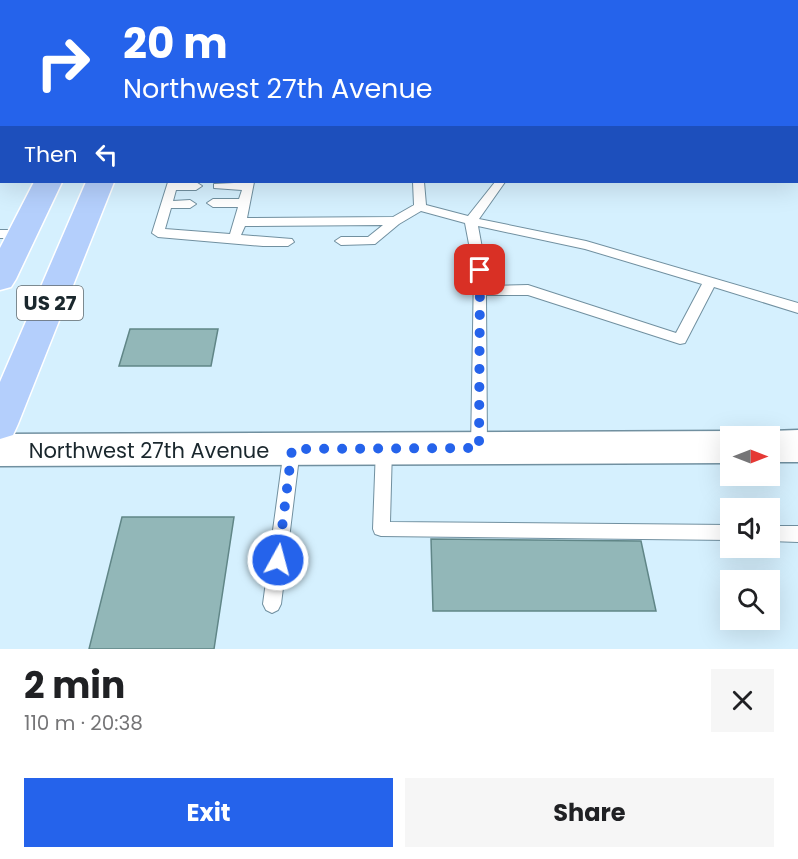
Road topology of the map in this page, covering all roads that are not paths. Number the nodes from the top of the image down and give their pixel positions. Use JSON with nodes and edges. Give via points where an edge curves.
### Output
{"nodes":[{"id":1,"x":47,"y":183,"type":"edge"},
{"id":2,"x":99,"y":183,"type":"edge"},
{"id":3,"x":418,"y":183,"type":"edge"},
{"id":4,"x":499,"y":183,"type":"edge"},
{"id":5,"x":172,"y":184,"type":"edge"},
{"id":6,"x":248,"y":184,"type":"edge"},
{"id":7,"x":196,"y":186,"type":"dead end"},
{"id":8,"x":218,"y":186,"type":"dead end"},
{"id":9,"x":245,"y":203,"type":"junction"},
{"id":10,"x":190,"y":204,"type":"dead end"},
{"id":11,"x":213,"y":204,"type":"dead end"},
{"id":12,"x":166,"y":205,"type":"junction"},
{"id":13,"x":420,"y":207,"type":"junction"},
{"id":14,"x":395,"y":221,"type":"junction"},
{"id":15,"x":471,"y":221,"type":"junction"},
{"id":16,"x":240,"y":222,"type":"junction"},
{"id":17,"x":11,"y":234,"type":"edge"},
{"id":18,"x":234,"y":238,"type":"junction"},
{"id":19,"x":341,"y":241,"type":"dead end"},
{"id":20,"x":288,"y":242,"type":"dead end"},
{"id":21,"x":0,"y":279,"type":"edge"},
{"id":22,"x":710,"y":282,"type":"junction"},
{"id":23,"x":480,"y":291,"type":"junction"},
{"id":24,"x":798,"y":308,"type":"edge"},
{"id":25,"x":0,"y":424,"type":"edge"},
{"id":26,"x":798,"y":446,"type":"edge"},
{"id":27,"x":720,"y":447,"type":"edge"},
{"id":28,"x":780,"y":447,"type":"edge"},
{"id":29,"x":384,"y":448,"type":"junction"},
{"id":30,"x":479,"y":448,"type":"junction"},
{"id":31,"x":292,"y":449,"type":"junction"},
{"id":32,"x":0,"y":450,"type":"edge"},
{"id":33,"x":720,"y":533,"type":"edge"},
{"id":34,"x":780,"y":534,"type":"edge"},
{"id":35,"x":798,"y":534,"type":"edge"},
{"id":36,"x":272,"y":604,"type":"dead end"}],
"edges":[{"from":1,"to":17,"type":"highway","number":"US 27"},
{"from":2,"to":25,"type":"highway","number":"US 27"},
{"from":3,"to":13,"type":"lane"},
{"from":4,"to":15,"type":"lane"},
{"from":5,"to":7,"type":"lane"},
{"from":5,"to":12,"type":"lane"},
{"from":6,"to":8,"type":"lane"},
{"from":6,"to":9,"type":"lane"},
{"from":9,"to":11,"type":"lane"},
{"from":9,"to":16,"type":"lane"},
{"from":10,"to":12,"type":"lane"},
{"from":12,"to":18,"type":"lane","via":[[158,233]]},
{"from":13,"to":14,"type":"lane"},
{"from":13,"to":15,"type":"lane"},
{"from":14,"to":16,"type":"lane"},
{"from":14,"to":19,"type":"lane","via":[[371,241]]},
{"from":15,"to":22,"type":"lane","via":[[586,245]]},
{"from":15,"to":23,"type":"lane"},
{"from":16,"to":18,"type":"lane"},
{"from":17,"to":21,"type":"highway","number":"US 27"},
{"from":18,"to":20,"type":"lane"},
{"from":22,"to":23,"type":"lane","via":[[680,339],[528,290]]},
{"from":22,"to":24,"type":"lane"},
{"from":23,"to":30,"type":"lane"},
{"from":26,"to":28,"type":"street"},
{"from":27,"to":30,"type":"street","name":"Northwest 27th Avenue"},
{"from":29,"to":30,"type":"street","name":"Northwest 27th Avenue"},
{"from":29,"to":31,"type":"street","name":"Northwest 27th Avenue"},
{"from":29,"to":33,"type":"lane","via":[[381,529]]},
{"from":31,"to":32,"type":"street","name":"Northwest 27th Avenue"},
{"from":31,"to":36,"type":"lane"},
{"from":34,"to":35,"type":"lane"}]}
